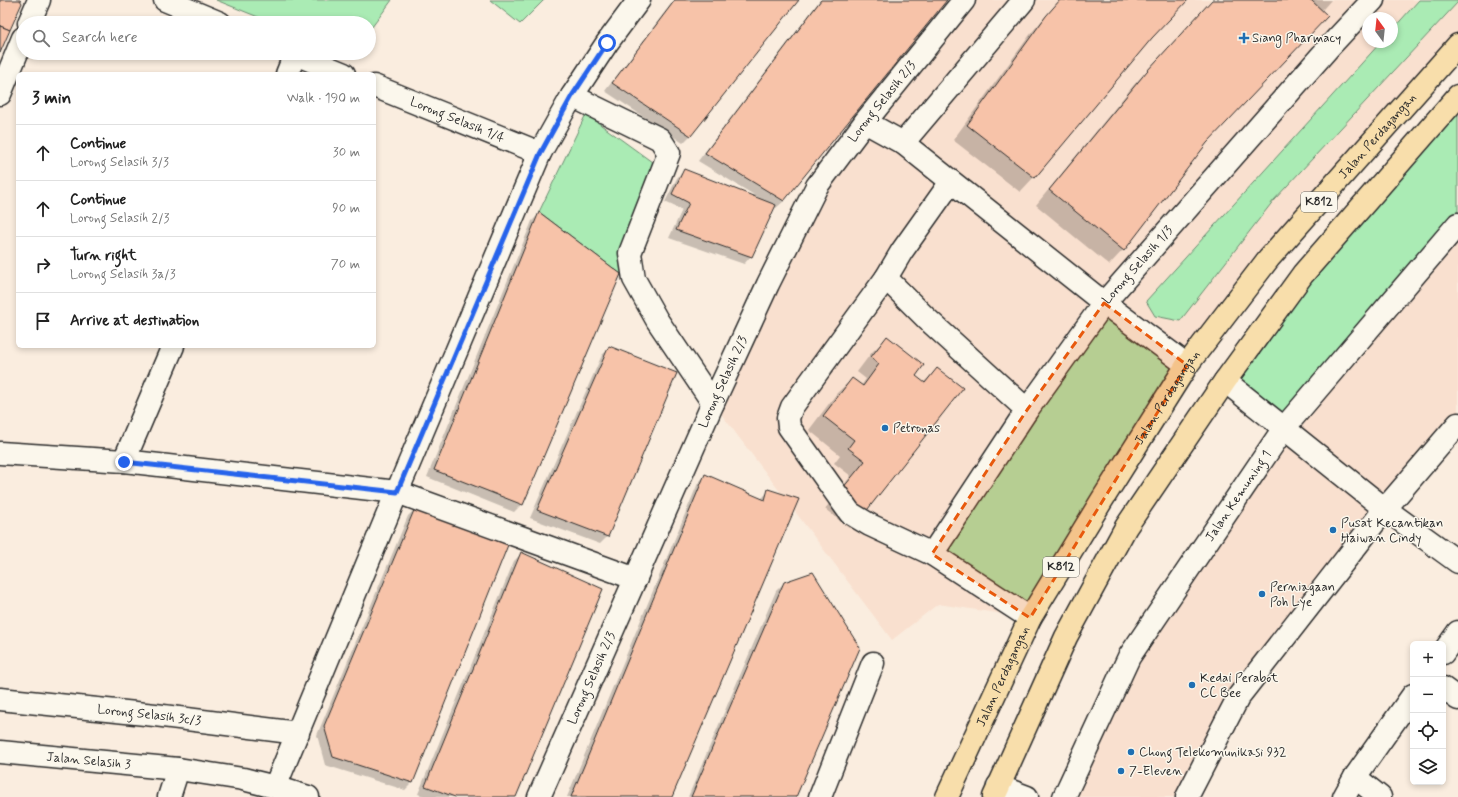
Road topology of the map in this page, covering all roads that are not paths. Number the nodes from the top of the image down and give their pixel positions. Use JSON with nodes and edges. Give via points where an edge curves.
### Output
{"nodes":[{"id":1,"x":39,"y":0,"type":"edge"},
{"id":2,"x":165,"y":0,"type":"edge"},
{"id":3,"x":639,"y":0,"type":"edge"},
{"id":4,"x":964,"y":0,"type":"edge"},
{"id":5,"x":1024,"y":0,"type":"edge"},
{"id":6,"x":1373,"y":0,"type":"edge"},
{"id":7,"x":32,"y":16,"type":"edge"},
{"id":8,"x":203,"y":16,"type":"edge"},
{"id":9,"x":1458,"y":45,"type":"edge"},
{"id":10,"x":16,"y":55,"type":"edge"},
{"id":11,"x":292,"y":60,"type":"edge"},
{"id":12,"x":309,"y":60,"type":"edge"},
{"id":13,"x":288,"y":72,"type":"edge"},
{"id":14,"x":339,"y":72,"type":"edge"},
{"id":15,"x":376,"y":87,"type":"edge"},
{"id":16,"x":0,"y":94,"type":"edge"},
{"id":17,"x":572,"y":96,"type":"junction"},
{"id":18,"x":1458,"y":96,"type":"edge"},
{"id":19,"x":865,"y":122,"type":"junction"},
{"id":20,"x":902,"y":143,"type":"junction"},
{"id":21,"x":540,"y":154,"type":"junction"},
{"id":22,"x":951,"y":182,"type":"junction"},
{"id":23,"x":1458,"y":224,"type":"edge"},
{"id":24,"x":886,"y":278,"type":"junction"},
{"id":25,"x":1104,"y":303,"type":"junction"},
{"id":26,"x":172,"y":348,"type":"edge"},
{"id":27,"x":1187,"y":365,"type":"junction"},
{"id":28,"x":1225,"y":381,"type":"junction"},
{"id":29,"x":713,"y":403,"type":"junction"},
{"id":30,"x":1027,"y":410,"type":"junction"},
{"id":31,"x":1458,"y":424,"type":"edge"},
{"id":32,"x":1284,"y":428,"type":"junction"},
{"id":33,"x":0,"y":453,"type":"edge"},
{"id":34,"x":124,"y":462,"type":"junction"},
{"id":35,"x":397,"y":492,"type":"junction"},
{"id":36,"x":1385,"y":510,"type":"junction"},
{"id":37,"x":932,"y":554,"type":"junction"},
{"id":38,"x":1458,"y":562,"type":"edge"},
{"id":39,"x":636,"y":579,"type":"junction"},
{"id":40,"x":1030,"y":618,"type":"junction"},
{"id":41,"x":1458,"y":632,"type":"edge"},
{"id":42,"x":1446,"y":649,"type":"edge"},
{"id":43,"x":873,"y":663,"type":"dead end"},
{"id":44,"x":1446,"y":690,"type":"edge"},
{"id":45,"x":0,"y":699,"type":"edge"},
{"id":46,"x":1410,"y":699,"type":"edge"},
{"id":47,"x":1458,"y":699,"type":"edge"},
{"id":48,"x":298,"y":733,"type":"junction"},
{"id":49,"x":0,"y":752,"type":"edge"},
{"id":50,"x":178,"y":769,"type":"junction"},
{"id":51,"x":1355,"y":777,"type":"junction"},
{"id":52,"x":275,"y":787,"type":"junction"},
{"id":53,"x":996,"y":792,"type":"edge"},
{"id":54,"x":169,"y":797,"type":"edge"},
{"id":55,"x":308,"y":797,"type":"edge"},
{"id":56,"x":539,"y":797,"type":"edge"},
{"id":57,"x":820,"y":797,"type":"edge"},
{"id":58,"x":947,"y":797,"type":"edge"},
{"id":59,"x":1026,"y":797,"type":"edge"},
{"id":60,"x":1064,"y":797,"type":"edge"},
{"id":61,"x":1187,"y":797,"type":"edge"},
{"id":62,"x":1344,"y":797,"type":"edge"},
{"id":63,"x":1380,"y":797,"type":"edge"}],
"edges":[{"from":1,"to":7,"type":"street"},
{"from":2,"to":8,"type":"street"},
{"from":3,"to":17,"type":"street"},
{"from":4,"to":19,"type":"street","name":"Lorong Selasih 2/3"},
{"from":5,"to":20,"type":"street"},
{"from":6,"to":25,"type":"street","name":"Lorong Selasih 1/3"},
{"from":9,"to":27,"type":"main road","name":"Jalan Perdagangan","number":"K812","via":[[1269,258]]},
{"from":10,"to":16,"type":"street"},
{"from":11,"to":13,"type":"street"},
{"from":12,"to":14,"type":"street"},
{"from":15,"to":21,"type":"street","name":"Lorong Selasih 1/4"},
{"from":17,"to":21,"type":"street"},
{"from":17,"to":29,"type":"street","via":[[660,139],[669,153],[630,253],[634,279],[657,320]]},
{"from":18,"to":28,"type":"main road","number":"K812","via":[[1303,274]]},
{"from":19,"to":20,"type":"street"},
{"from":19,"to":29,"type":"street","name":"Lorong Selasih 2/3","via":[[817,186]]},
{"from":20,"to":22,"type":"street"},
{"from":21,"to":35,"type":"street"},
{"from":22,"to":24,"type":"street"},
{"from":22,"to":25,"type":"street"},
{"from":23,"to":32,"type":"street","name":"Jalan Kemuning 1"},
{"from":24,"to":30,"type":"street"},
{"from":24,"to":37,"type":"street","via":[[792,407],[788,418],[789,427],[850,513],[870,526]]},
{"from":25,"to":27,"type":"street"},
{"from":25,"to":30,"type":"street","name":"Lorong Selasih 1/3"},
{"from":26,"to":34,"type":"street"},
{"from":27,"to":40,"type":"main road","name":"Jalan Perdagangan","number":"K812"},
{"from":28,"to":32,"type":"street"},
{"from":28,"to":53,"type":"main road","number":"K812","via":[[1126,527],[1066,637]]},
{"from":29,"to":39,"type":"street","name":"Lorong Selasih 2/3"},
{"from":30,"to":37,"type":"street","name":"Lorong Selasih 1/3"},
{"from":31,"to":36,"type":"street"},
{"from":32,"to":36,"type":"street"},
{"from":32,"to":60,"type":"street","name":"Jalan Kemuning 1","via":[[1129,657]]},
{"from":33,"to":34,"type":"street"},
{"from":34,"to":35,"type":"street"},
{"from":35,"to":39,"type":"street"},
{"from":35,"to":48,"type":"street"},
{"from":36,"to":38,"type":"street"},
{"from":36,"to":61,"type":"street","via":[[1239,696]]},
{"from":37,"to":40,"type":"street"},
{"from":39,"to":56,"type":"street","name":"Lorong Selasih 2/3"},
{"from":40,"to":58,"type":"main road","name":"Jalan Perdagangan","number":"K812"},
{"from":41,"to":42,"type":"street"},
{"from":43,"to":57,"type":"street"},
{"from":44,"to":47,"type":"street"},
{"from":45,"to":48,"type":"street","name":"Lorong Selasih 3c/3"},
{"from":46,"to":51,"type":"street"},
{"from":48,"to":52,"type":"street"},
{"from":49,"to":50,"type":"street","name":"Jalan Selasih 3"},
{"from":50,"to":52,"type":"street","name":"Jalan Selasih 3"},
{"from":50,"to":54,"type":"street"},
{"from":51,"to":62,"type":"street"},
{"from":51,"to":63,"type":"street"},
{"from":52,"to":55,"type":"street","name":"Jalan Selasih 3"},
{"from":53,"to":59,"type":"street"}]}
